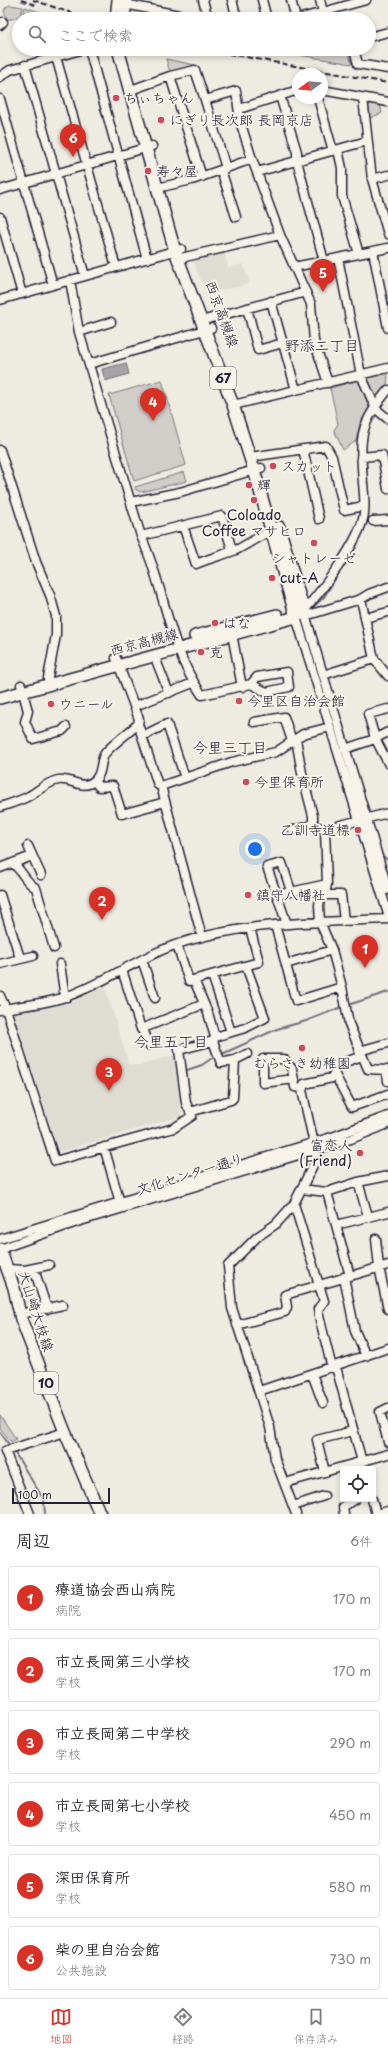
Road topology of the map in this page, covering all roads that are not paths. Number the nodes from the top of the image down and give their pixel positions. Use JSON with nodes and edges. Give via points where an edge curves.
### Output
{"nodes":[{"id":1,"x":203,"y":0,"type":"edge"},
{"id":2,"x":232,"y":0,"type":"edge"},
{"id":3,"x":262,"y":0,"type":"edge"},
{"id":4,"x":291,"y":0,"type":"edge"},
{"id":5,"x":320,"y":0,"type":"edge"},
{"id":6,"x":366,"y":0,"type":"edge"},
{"id":7,"x":122,"y":2,"type":"edge"},
{"id":8,"x":347,"y":2,"type":"edge"},
{"id":9,"x":118,"y":12,"type":"edge"},
{"id":10,"x":123,"y":12,"type":"edge"},
{"id":11,"x":167,"y":12,"type":"edge"},
{"id":12,"x":206,"y":12,"type":"edge"},
{"id":13,"x":235,"y":12,"type":"edge"},
{"id":14,"x":265,"y":12,"type":"edge"},
{"id":15,"x":295,"y":12,"type":"edge"},
{"id":16,"x":322,"y":12,"type":"joint"},
{"id":17,"x":388,"y":32,"type":"edge"},
{"id":18,"x":376,"y":35,"type":"edge"},
{"id":19,"x":60,"y":56,"type":"edge"},
{"id":20,"x":91,"y":56,"type":"edge"},
{"id":21,"x":120,"y":56,"type":"edge"},
{"id":22,"x":126,"y":56,"type":"edge"},
{"id":23,"x":356,"y":56,"type":"edge"},
{"id":24,"x":56,"y":57,"type":"junction"},
{"id":25,"x":25,"y":66,"type":"junction"},
{"id":26,"x":388,"y":69,"type":"edge"},
{"id":27,"x":170,"y":76,"type":"junction"},
{"id":28,"x":0,"y":78,"type":"edge"},
{"id":29,"x":131,"y":90,"type":"junction"},
{"id":30,"x":328,"y":91,"type":"edge"},
{"id":31,"x":292,"y":92,"type":"edge"},
{"id":32,"x":280,"y":96,"type":"junction"},
{"id":33,"x":363,"y":98,"type":"junction"},
{"id":34,"x":0,"y":99,"type":"edge"},
{"id":35,"x":205,"y":100,"type":"junction"},
{"id":36,"x":388,"y":102,"type":"edge"},
{"id":37,"x":320,"y":104,"type":"edge"},
{"id":38,"x":239,"y":109,"type":"junction"},
{"id":39,"x":367,"y":141,"type":"junction"},
{"id":40,"x":148,"y":147,"type":"junction"},
{"id":41,"x":335,"y":150,"type":"junction"},
{"id":42,"x":119,"y":156,"type":"junction"},
{"id":43,"x":252,"y":159,"type":"junction"},
{"id":44,"x":297,"y":161,"type":"junction"},
{"id":45,"x":87,"y":165,"type":"junction"},
{"id":46,"x":224,"y":169,"type":"junction"},
{"id":47,"x":257,"y":172,"type":"junction"},
{"id":48,"x":56,"y":174,"type":"junction"},
{"id":49,"x":388,"y":174,"type":"edge"},
{"id":50,"x":202,"y":177,"type":"junction"},
{"id":51,"x":372,"y":179,"type":"junction"},
{"id":52,"x":25,"y":183,"type":"junction"},
{"id":53,"x":160,"y":187,"type":"junction"},
{"id":54,"x":0,"y":190,"type":"edge"},
{"id":55,"x":0,"y":217,"type":"edge"},
{"id":56,"x":236,"y":218,"type":"dead end"},
{"id":57,"x":388,"y":234,"type":"edge"},
{"id":58,"x":280,"y":235,"type":"junction"},
{"id":59,"x":388,"y":248,"type":"edge"},
{"id":60,"x":373,"y":251,"type":"junction"},
{"id":61,"x":180,"y":252,"type":"junction"},
{"id":62,"x":359,"y":254,"type":"junction"},
{"id":63,"x":147,"y":258,"type":"junction"},
{"id":64,"x":338,"y":258,"type":"junction"},
{"id":65,"x":324,"y":261,"type":"junction"},
{"id":66,"x":116,"y":267,"type":"junction"},
{"id":67,"x":294,"y":267,"type":"junction"},
{"id":68,"x":85,"y":276,"type":"junction"},
{"id":69,"x":70,"y":280,"type":"junction"},
{"id":70,"x":53,"y":285,"type":"junction"},
{"id":71,"x":306,"y":292,"type":"junction"},
{"id":72,"x":22,"y":294,"type":"junction"},
{"id":73,"x":0,"y":300,"type":"edge"},
{"id":74,"x":271,"y":301,"type":"junction"},
{"id":75,"x":246,"y":308,"type":"junction"},
{"id":76,"x":111,"y":322,"type":"dead end"},
{"id":77,"x":206,"y":325,"type":"junction"},
{"id":78,"x":388,"y":328,"type":"edge"},
{"id":79,"x":79,"y":332,"type":"junction"},
{"id":80,"x":283,"y":343,"type":"junction"},
{"id":81,"x":89,"y":364,"type":"junction"},
{"id":82,"x":388,"y":368,"type":"edge"},
{"id":83,"x":361,"y":375,"type":"junction"},
{"id":84,"x":328,"y":382,"type":"junction"},
{"id":85,"x":296,"y":390,"type":"junction"},
{"id":86,"x":388,"y":390,"type":"edge"},
{"id":87,"x":236,"y":404,"type":"junction"},
{"id":88,"x":377,"y":409,"type":"junction"},
{"id":89,"x":388,"y":418,"type":"edge"},
{"id":90,"x":303,"y":449,"type":"junction"},
{"id":91,"x":0,"y":450,"type":"edge"},
{"id":92,"x":254,"y":457,"type":"junction"},
{"id":93,"x":361,"y":457,"type":"junction"},
{"id":94,"x":258,"y":469,"type":"junction"},
{"id":95,"x":388,"y":489,"type":"edge"},
{"id":96,"x":131,"y":502,"type":"junction"},
{"id":97,"x":364,"y":506,"type":"junction"},
{"id":98,"x":319,"y":519,"type":"dead end"},
{"id":99,"x":388,"y":520,"type":"edge"},
{"id":100,"x":373,"y":521,"type":"dead end"},
{"id":101,"x":183,"y":526,"type":"junction"},
{"id":102,"x":275,"y":529,"type":"junction"},
{"id":103,"x":141,"y":536,"type":"junction"},
{"id":104,"x":232,"y":550,"type":"junction"},
{"id":105,"x":388,"y":587,"type":"edge"},
{"id":106,"x":361,"y":599,"type":"junction"},
{"id":107,"x":388,"y":612,"type":"edge"},
{"id":108,"x":300,"y":614,"type":"junction"},
{"id":109,"x":365,"y":618,"type":"junction"},
{"id":110,"x":232,"y":634,"type":"junction"},
{"id":111,"x":176,"y":646,"type":"junction"},
{"id":112,"x":154,"y":655,"type":"junction"},
{"id":113,"x":374,"y":660,"type":"junction"},
{"id":114,"x":118,"y":661,"type":"junction"},
{"id":115,"x":323,"y":675,"type":"junction"},
{"id":116,"x":388,"y":676,"type":"edge"},
{"id":117,"x":48,"y":678,"type":"junction"},
{"id":118,"x":193,"y":683,"type":"junction"},
{"id":119,"x":251,"y":684,"type":"dead end"},
{"id":120,"x":242,"y":687,"type":"junction"},
{"id":121,"x":22,"y":688,"type":"junction"},
{"id":122,"x":0,"y":691,"type":"edge"},
{"id":123,"x":169,"y":693,"type":"junction"},
{"id":124,"x":0,"y":698,"type":"edge"},
{"id":125,"x":135,"y":706,"type":"junction"},
{"id":126,"x":388,"y":709,"type":"edge"},
{"id":127,"x":254,"y":722,"type":"dead end"},
{"id":128,"x":138,"y":724,"type":"junction"},
{"id":129,"x":66,"y":727,"type":"dead end"},
{"id":130,"x":330,"y":727,"type":"junction"},
{"id":131,"x":388,"y":732,"type":"edge"},
{"id":132,"x":142,"y":736,"type":"junction"},
{"id":133,"x":375,"y":738,"type":"junction"},
{"id":134,"x":294,"y":740,"type":"junction"},
{"id":135,"x":345,"y":749,"type":"junction"},
{"id":136,"x":388,"y":763,"type":"edge"},
{"id":137,"x":185,"y":778,"type":"junction"},
{"id":138,"x":94,"y":781,"type":"junction"},
{"id":139,"x":161,"y":786,"type":"junction"},
{"id":140,"x":165,"y":802,"type":"junction"},
{"id":141,"x":0,"y":807,"type":"edge"},
{"id":142,"x":388,"y":813,"type":"edge"},
{"id":143,"x":363,"y":820,"type":"junction"},
{"id":144,"x":313,"y":825,"type":"junction"},
{"id":145,"x":325,"y":829,"type":"junction"},
{"id":146,"x":293,"y":830,"type":"dead end"},
{"id":147,"x":28,"y":846,"type":"dead end"},
{"id":148,"x":32,"y":856,"type":"junction"},
{"id":149,"x":13,"y":863,"type":"junction"},
{"id":150,"x":0,"y":868,"type":"edge"},
{"id":151,"x":41,"y":875,"type":"dead end"},
{"id":152,"x":327,"y":884,"type":"junction"},
{"id":153,"x":388,"y":890,"type":"edge"},
{"id":154,"x":291,"y":891,"type":"junction"},
{"id":155,"x":0,"y":895,"type":"edge"},
{"id":156,"x":277,"y":895,"type":"junction"},
{"id":157,"x":325,"y":895,"type":"junction"},
{"id":158,"x":388,"y":914,"type":"edge"},
{"id":159,"x":388,"y":919,"type":"edge"},
{"id":160,"x":344,"y":921,"type":"junction"},
{"id":161,"x":320,"y":922,"type":"junction"},
{"id":162,"x":287,"y":924,"type":"junction"},
{"id":163,"x":275,"y":925,"type":"junction"},
{"id":164,"x":250,"y":928,"type":"junction"},
{"id":165,"x":202,"y":937,"type":"junction"},
{"id":166,"x":177,"y":945,"type":"junction"},
{"id":167,"x":54,"y":948,"type":"dead end"},
{"id":168,"x":332,"y":950,"type":"junction"},
{"id":169,"x":33,"y":956,"type":"dead end"},
{"id":170,"x":20,"y":958,"type":"junction"},
{"id":171,"x":142,"y":960,"type":"junction"},
{"id":172,"x":0,"y":964,"type":"edge"},
{"id":173,"x":60,"y":964,"type":"dead end"},
{"id":174,"x":286,"y":964,"type":"junction"},
{"id":175,"x":246,"y":966,"type":"junction"},
{"id":176,"x":122,"y":970,"type":"junction"},
{"id":177,"x":212,"y":975,"type":"junction"},
{"id":178,"x":194,"y":980,"type":"junction"},
{"id":179,"x":342,"y":988,"type":"junction"},
{"id":180,"x":0,"y":996,"type":"edge"},
{"id":181,"x":67,"y":997,"type":"junction"},
{"id":182,"x":155,"y":998,"type":"dead end"},
{"id":183,"x":204,"y":1004,"type":"junction"},
{"id":184,"x":3,"y":1009,"type":"edge"},
{"id":185,"x":141,"y":1029,"type":"junction"},
{"id":186,"x":232,"y":1032,"type":"junction"},
{"id":187,"x":214,"y":1039,"type":"junction"},
{"id":188,"x":388,"y":1043,"type":"edge"},
{"id":189,"x":149,"y":1045,"type":"dead end"},
{"id":190,"x":247,"y":1054,"type":"dead end"},
{"id":191,"x":361,"y":1054,"type":"junction"},
{"id":192,"x":235,"y":1060,"type":"junction"},
{"id":193,"x":334,"y":1074,"type":"junction"},
{"id":194,"x":294,"y":1079,"type":"dead end"},
{"id":195,"x":388,"y":1081,"type":"edge"},
{"id":196,"x":303,"y":1088,"type":"junction"},
{"id":197,"x":388,"y":1094,"type":"edge"},
{"id":198,"x":190,"y":1112,"type":"junction"},
{"id":199,"x":388,"y":1116,"type":"edge"},
{"id":200,"x":388,"y":1124,"type":"edge"},
{"id":201,"x":315,"y":1146,"type":"junction"},
{"id":202,"x":104,"y":1147,"type":"junction"},
{"id":203,"x":388,"y":1176,"type":"edge"},
{"id":204,"x":358,"y":1182,"type":"junction"},
{"id":205,"x":301,"y":1189,"type":"junction"},
{"id":206,"x":327,"y":1192,"type":"junction"},
{"id":207,"x":294,"y":1204,"type":"junction"},
{"id":208,"x":121,"y":1205,"type":"junction"},
{"id":209,"x":388,"y":1212,"type":"edge"},
{"id":210,"x":368,"y":1216,"type":"junction"},
{"id":211,"x":336,"y":1225,"type":"junction"},
{"id":212,"x":376,"y":1238,"type":"dead end"},
{"id":213,"x":0,"y":1239,"type":"edge"},
{"id":214,"x":0,"y":1249,"type":"edge"},
{"id":215,"x":49,"y":1265,"type":"dead end"},
{"id":216,"x":388,"y":1265,"type":"edge"},
{"id":217,"x":379,"y":1267,"type":"junction"},
{"id":218,"x":7,"y":1269,"type":"junction"},
{"id":219,"x":34,"y":1269,"type":"junction"},
{"id":220,"x":347,"y":1276,"type":"junction"},
{"id":221,"x":320,"y":1284,"type":"junction"},
{"id":222,"x":63,"y":1305,"type":"dead end"},
{"id":223,"x":48,"y":1309,"type":"junction"},
{"id":224,"x":388,"y":1309,"type":"edge"},
{"id":225,"x":20,"y":1314,"type":"junction"},
{"id":226,"x":237,"y":1325,"type":"junction"},
{"id":227,"x":388,"y":1348,"type":"edge"},
{"id":228,"x":366,"y":1356,"type":"junction"},
{"id":229,"x":334,"y":1367,"type":"junction"},
{"id":230,"x":312,"y":1374,"type":"junction"},
{"id":231,"x":258,"y":1391,"type":"junction"},
{"id":232,"x":323,"y":1403,"type":"dead end"},
{"id":233,"x":388,"y":1408,"type":"edge"},
{"id":234,"x":353,"y":1431,"type":"junction"},
{"id":235,"x":65,"y":1432,"type":"junction"},
{"id":236,"x":388,"y":1442,"type":"edge"},
{"id":237,"x":388,"y":1454,"type":"edge"},
{"id":238,"x":363,"y":1465,"type":"edge"},
{"id":239,"x":326,"y":1472,"type":"junction"},
{"id":240,"x":284,"y":1483,"type":"junction"},
{"id":241,"x":324,"y":1496,"type":"dead end"},
{"id":242,"x":350,"y":1502,"type":"edge"},
{"id":243,"x":373,"y":1502,"type":"edge"},
{"id":244,"x":295,"y":1510,"type":"edge"},
{"id":245,"x":388,"y":1511,"type":"edge"},
{"id":246,"x":30,"y":1514,"type":"edge"},
{"id":247,"x":100,"y":1514,"type":"edge"},
{"id":248,"x":344,"y":1514,"type":"edge"},
{"id":249,"x":376,"y":1514,"type":"edge"}],
"edges":[{"from":1,"to":12,"type":"street"},
{"from":2,"to":13,"type":"street"},
{"from":3,"to":14,"type":"street"},
{"from":4,"to":15,"type":"street"},
{"from":5,"to":16,"type":"street"},
{"from":6,"to":8,"type":"street"},
{"from":7,"to":9,"type":"main road"},
{"from":7,"to":10,"type":"main road"},
{"from":7,"to":11,"type":"street"},
{"from":8,"to":16,"type":"street"},
{"from":17,"to":18,"type":"street"},
{"from":19,"to":24,"type":"street"},
{"from":20,"to":42,"type":"street"},
{"from":21,"to":29,"type":"main road","name":"西京高槻線","number":"67"},
{"from":22,"to":29,"type":"main road","name":"西京高槻線","number":"67"},
{"from":23,"to":26,"type":"street","via":[[358,64]]},
{"from":24,"to":25,"type":"street"},
{"from":24,"to":45,"type":"street"},
{"from":25,"to":28,"type":"street","via":[[10,70]]},
{"from":25,"to":48,"type":"street"},
{"from":27,"to":29,"type":"street"},
{"from":27,"to":35,"type":"street","via":[[195,70]]},
{"from":27,"to":50,"type":"street"},
{"from":29,"to":40,"type":"main road","name":"西京高槻線","number":"67"},
{"from":30,"to":33,"type":"street"},
{"from":31,"to":32,"type":"street"},
{"from":32,"to":38,"type":"street"},
{"from":32,"to":44,"type":"street","via":[[297,152]]},
{"from":33,"to":36,"type":"street"},
{"from":33,"to":39,"type":"street"},
{"from":34,"to":52,"type":"street"},
{"from":35,"to":38,"type":"street","via":[[236,91]]},
{"from":35,"to":46,"type":"street"},
{"from":37,"to":41,"type":"street"},
{"from":38,"to":43,"type":"street","via":[[240,121]]},
{"from":39,"to":41,"type":"street"},
{"from":39,"to":51,"type":"street"},
{"from":40,"to":42,"type":"street"},
{"from":40,"to":53,"type":"main road","name":"西京高槻線","number":"67"},
{"from":41,"to":44,"type":"street"},
{"from":41,"to":62,"type":"street","via":[[342,168],[342,196]]},
{"from":42,"to":45,"type":"street"},
{"from":42,"to":63,"type":"street"},
{"from":43,"to":46,"type":"street"},
{"from":43,"to":47,"type":"street"},
{"from":44,"to":47,"type":"street"},
{"from":44,"to":65,"type":"street"},
{"from":45,"to":48,"type":"street"},
{"from":45,"to":66,"type":"street"},
{"from":46,"to":50,"type":"street"},
{"from":46,"to":56,"type":"street"},
{"from":47,"to":58,"type":"street"},
{"from":48,"to":52,"type":"street"},
{"from":48,"to":68,"type":"street"},
{"from":49,"to":51,"type":"street"},
{"from":50,"to":53,"type":"street"},
{"from":51,"to":57,"type":"street"},
{"from":52,"to":54,"type":"street"},
{"from":52,"to":70,"type":"street"},
{"from":53,"to":61,"type":"main road","name":"西京高槻線","number":"67"},
{"from":55,"to":72,"type":"street"},
{"from":58,"to":61,"type":"street"},
{"from":58,"to":67,"type":"street"},
{"from":59,"to":60,"type":"street"},
{"from":60,"to":62,"type":"street"},
{"from":60,"to":78,"type":"street"},
{"from":61,"to":63,"type":"street"},
{"from":61,"to":77,"type":"main road","name":"西京高槻線","number":"67"},
{"from":62,"to":64,"type":"street"},
{"from":63,"to":66,"type":"street"},
{"from":64,"to":65,"type":"street"},
{"from":64,"to":83,"type":"street"},
{"from":65,"to":67,"type":"street"},
{"from":66,"to":68,"type":"street"},
{"from":67,"to":71,"type":"street"},
{"from":68,"to":69,"type":"street"},
{"from":69,"to":70,"type":"street"},
{"from":69,"to":79,"type":"street"},
{"from":70,"to":72,"type":"street"},
{"from":71,"to":74,"type":"street"},
{"from":71,"to":84,"type":"street","via":[[311,304],[314,341]]},
{"from":72,"to":73,"type":"street"},
{"from":74,"to":75,"type":"street"},
{"from":74,"to":80,"type":"street"},
{"from":75,"to":77,"type":"street"},
{"from":75,"to":80,"type":"street","via":[[258,350]]},
{"from":76,"to":79,"type":"street"},
{"from":77,"to":81,"type":"street"},
{"from":77,"to":87,"type":"main road","name":"西京高槻線","number":"67"},
{"from":79,"to":81,"type":"street"},
{"from":80,"to":85,"type":"street"},
{"from":81,"to":96,"type":"street"},
{"from":82,"to":83,"type":"street"},
{"from":83,"to":84,"type":"street"},
{"from":83,"to":88,"type":"street"},
{"from":84,"to":85,"type":"street"},
{"from":85,"to":87,"type":"street"},
{"from":86,"to":88,"type":"street"},
{"from":87,"to":92,"type":"main road","name":"西京高槻線","number":"67"},
{"from":88,"to":89,"type":"street"},
{"from":88,"to":93,"type":"street","via":[[364,428],[360,442]]},
{"from":90,"to":92,"type":"street"},
{"from":90,"to":97,"type":"street","via":[[326,446],[332,457],[344,510]]},
{"from":90,"to":98,"type":"street"},
{"from":91,"to":117,"type":"street","via":[[56,616],[56,635]]},
{"from":92,"to":94,"type":"main road","name":"西京高槻線","number":"67"},
{"from":93,"to":95,"type":"street","via":[[382,455]]},
{"from":93,"to":97,"type":"street"},
{"from":94,"to":96,"type":"street","via":[[180,492]]},
{"from":94,"to":102,"type":"main road","name":"西京高槻線","number":"67"},
{"from":96,"to":103,"type":"street"},
{"from":97,"to":108,"type":"street","via":[[358,532],[319,594]]},
{"from":99,"to":100,"type":"street"},
{"from":101,"to":103,"type":"street"},
{"from":101,"to":104,"type":"street","via":[[222,516]]},
{"from":101,"to":104,"type":"street","via":[[196,564]]},
{"from":102,"to":104,"type":"street"},
{"from":102,"to":108,"type":"main road","name":"西京高槻線","number":"67"},
{"from":103,"to":111,"type":"street","via":[[149,554]]},
{"from":105,"to":106,"type":"street"},
{"from":106,"to":108,"type":"street"},
{"from":106,"to":109,"type":"street"},
{"from":107,"to":109,"type":"street"},
{"from":108,"to":110,"type":"main road","name":"西京高槻線"},
{"from":108,"to":111,"type":"main road","name":"西京高槻線"},
{"from":108,"to":115,"type":"street"},
{"from":108,"to":130,"type":"street"},
{"from":109,"to":113,"type":"street"},
{"from":110,"to":111,"type":"main road","name":"西京高槻線"},
{"from":110,"to":120,"type":"street"},
{"from":111,"to":112,"type":"main road","name":"西京高槻線"},
{"from":111,"to":114,"type":"main road","name":"西京高槻線"},
{"from":111,"to":118,"type":"street"},
{"from":112,"to":114,"type":"main road","name":"西京高槻線"},
{"from":112,"to":123,"type":"street"},
{"from":113,"to":115,"type":"street"},
{"from":113,"to":116,"type":"street"},
{"from":114,"to":117,"type":"main road","name":"西京高槻線"},
{"from":114,"to":121,"type":"main road","name":"西京高槻線"},
{"from":114,"to":125,"type":"street"},
{"from":115,"to":135,"type":"street"},
{"from":117,"to":121,"type":"main road","name":"西京高槻線"},
{"from":118,"to":120,"type":"street","via":[[202,695]]},
{"from":118,"to":123,"type":"street"},
{"from":119,"to":120,"type":"street"},
{"from":121,"to":122,"type":"main road","name":"西京高槻線"},
{"from":121,"to":124,"type":"main road","name":"西京高槻線"},
{"from":121,"to":129,"type":"street","via":[[28,711],[25,722],[34,739],[62,731]]},
{"from":123,"to":125,"type":"street"},
{"from":125,"to":128,"type":"street"},
{"from":126,"to":133,"type":"street","via":[[368,714]]},
{"from":127,"to":134,"type":"street","via":[[284,717]]},
{"from":128,"to":132,"type":"street"},
{"from":128,"to":138,"type":"street","via":[[104,754]]},
{"from":130,"to":134,"type":"street","via":[[303,734]]},
{"from":130,"to":143,"type":"street"},
{"from":131,"to":133,"type":"street"},
{"from":132,"to":137,"type":"street","via":[[168,724]]},
{"from":132,"to":139,"type":"street","via":[[158,785]]},
{"from":133,"to":135,"type":"street"},
{"from":133,"to":136,"type":"street"},
{"from":134,"to":137,"type":"street","via":[[276,752],[232,762]]},
{"from":134,"to":144,"type":"street"},
{"from":135,"to":143,"type":"street"},
{"from":137,"to":139,"type":"street"},
{"from":138,"to":140,"type":"street","via":[[99,787],[113,786],[122,814]]},
{"from":138,"to":141,"type":"street","via":[[80,785],[59,779],[28,797]]},
{"from":139,"to":140,"type":"street"},
{"from":140,"to":165,"type":"street"},
{"from":142,"to":143,"type":"street"},
{"from":143,"to":145,"type":"street"},
{"from":143,"to":153,"type":"street"},
{"from":143,"to":158,"type":"street"},
{"from":144,"to":145,"type":"street"},
{"from":144,"to":146,"type":"street"},
{"from":145,"to":152,"type":"street"},
{"from":147,"to":148,"type":"street"},
{"from":148,"to":149,"type":"street"},
{"from":148,"to":151,"type":"street"},
{"from":149,"to":150,"type":"street"},
{"from":149,"to":167,"type":"street","via":[[23,872],[28,883],[36,888]]},
{"from":152,"to":154,"type":"street"},
{"from":152,"to":157,"type":"street"},
{"from":154,"to":156,"type":"street"},
{"from":154,"to":156,"type":"street","via":[[282,863],[267,867]]},
{"from":155,"to":170,"type":"street"},
{"from":156,"to":162,"type":"street"},
{"from":157,"to":160,"type":"street","via":[[341,894]]},
{"from":157,"to":161,"type":"street","via":[[319,905]]},
{"from":159,"to":160,"type":"street"},
{"from":160,"to":161,"type":"street"},
{"from":161,"to":162,"type":"street"},
{"from":161,"to":168,"type":"street"},
{"from":162,"to":163,"type":"street"},
{"from":163,"to":164,"type":"street"},
{"from":163,"to":174,"type":"street"},
{"from":164,"to":165,"type":"street"},
{"from":164,"to":175,"type":"street","via":[[260,962]]},
{"from":165,"to":166,"type":"street"},
{"from":166,"to":171,"type":"street"},
{"from":166,"to":178,"type":"street","via":[[189,981]]},
{"from":168,"to":174,"type":"street"},
{"from":168,"to":179,"type":"street"},
{"from":169,"to":170,"type":"street"},
{"from":170,"to":172,"type":"street"},
{"from":171,"to":176,"type":"street"},
{"from":171,"to":182,"type":"street"},
{"from":173,"to":181,"type":"street"},
{"from":174,"to":179,"type":"street","via":[[296,1001]]},
{"from":175,"to":177,"type":"street"},
{"from":175,"to":186,"type":"street","via":[[265,1018]]},
{"from":176,"to":181,"type":"street"},
{"from":176,"to":185,"type":"street"},
{"from":177,"to":178,"type":"street"},
{"from":177,"to":186,"type":"street"},
{"from":178,"to":183,"type":"street"},
{"from":179,"to":191,"type":"street","via":[[349,1024]]},
{"from":180,"to":184,"type":"street"},
{"from":181,"to":184,"type":"street"},
{"from":183,"to":185,"type":"street"},
{"from":183,"to":187,"type":"street"},
{"from":184,"to":202,"type":"street","via":[[55,1161]]},
{"from":185,"to":189,"type":"street"},
{"from":186,"to":187,"type":"street"},
{"from":187,"to":192,"type":"street","via":[[221,1063]]},
{"from":187,"to":198,"type":"street","via":[[179,1050],[186,1103]]},
{"from":188,"to":191,"type":"street"},
{"from":190,"to":192,"type":"street"},
{"from":191,"to":193,"type":"street","via":[[337,1065]]},
{"from":191,"to":195,"type":"street","via":[[368,1069],[386,1070]]},
{"from":192,"to":198,"type":"street","via":[[233,1098]]},
{"from":193,"to":196,"type":"street","via":[[332,1078],[304,1084]]},
{"from":193,"to":197,"type":"street","via":[[352,1107]]},
{"from":194,"to":196,"type":"street","via":[[295,1086]]},
{"from":196,"to":201,"type":"street"},
{"from":198,"to":202,"type":"street","via":[[192,1116],[174,1128]]},
{"from":199,"to":201,"type":"street","name":"文化センター通り"},
{"from":200,"to":201,"type":"street","name":"文化センター通り","via":[[351,1139]]},
{"from":201,"to":205,"type":"street","via":[[317,1157]]},
{"from":201,"to":208,"type":"street","name":"文化センター通り"},
{"from":202,"to":208,"type":"street"},
{"from":203,"to":204,"type":"street"},
{"from":204,"to":206,"type":"street"},
{"from":204,"to":210,"type":"street"},
{"from":205,"to":206,"type":"street"},
{"from":205,"to":207,"type":"street"},
{"from":206,"to":211,"type":"street"},
{"from":207,"to":221,"type":"street"},
{"from":207,"to":226,"type":"street","via":[[276,1224],[257,1237],[228,1266],[232,1308]]},
{"from":208,"to":213,"type":"street","name":"文化センター通り"},
{"from":208,"to":214,"type":"street","name":"文化センター通り"},
{"from":209,"to":210,"type":"street"},
{"from":210,"to":211,"type":"street"},
{"from":211,"to":220,"type":"street"},
{"from":212,"to":217,"type":"street"},
{"from":214,"to":218,"type":"main road","name":"大山崎大枝線","number":"10"},
{"from":215,"to":219,"type":"street"},
{"from":216,"to":217,"type":"street"},
{"from":217,"to":220,"type":"street"},
{"from":217,"to":224,"type":"street"},
{"from":218,"to":219,"type":"street"},
{"from":218,"to":225,"type":"main road","name":"大山崎大枝線","number":"10"},
{"from":219,"to":223,"type":"street"},
{"from":220,"to":221,"type":"street"},
{"from":220,"to":228,"type":"street","via":[[355,1331]]},
{"from":221,"to":226,"type":"street","via":[[285,1295],[285,1312]]},
{"from":221,"to":229,"type":"street","via":[[324,1301],[318,1309],[319,1316]]},
{"from":222,"to":223,"type":"street"},
{"from":223,"to":225,"type":"street"},
{"from":225,"to":235,"type":"main road","name":"大山崎大枝線","number":"10"},
{"from":226,"to":231,"type":"street"},
{"from":227,"to":228,"type":"street"},
{"from":228,"to":229,"type":"street"},
{"from":229,"to":230,"type":"street"},
{"from":229,"to":234,"type":"street"},
{"from":230,"to":231,"type":"street"},
{"from":230,"to":232,"type":"street"},
{"from":231,"to":240,"type":"street","via":[[270,1427],[275,1459]]},
{"from":233,"to":236,"type":"street","via":[[380,1412]]},
{"from":234,"to":238,"type":"street"},
{"from":234,"to":239,"type":"street","via":[[317,1440]]},
{"from":235,"to":246,"type":"street","via":[[5,1451]]},
{"from":235,"to":247,"type":"main road","name":"大山崎大枝線","number":"10"},
{"from":237,"to":238,"type":"street"},
{"from":238,"to":239,"type":"street"},
{"from":239,"to":240,"type":"street"},
{"from":240,"to":244,"type":"street"},
{"from":241,"to":244,"type":"street"},
{"from":242,"to":248,"type":"street","via":[[343,1507]]},
{"from":243,"to":249,"type":"street"},
{"from":245,"to":249,"type":"street"}]}
